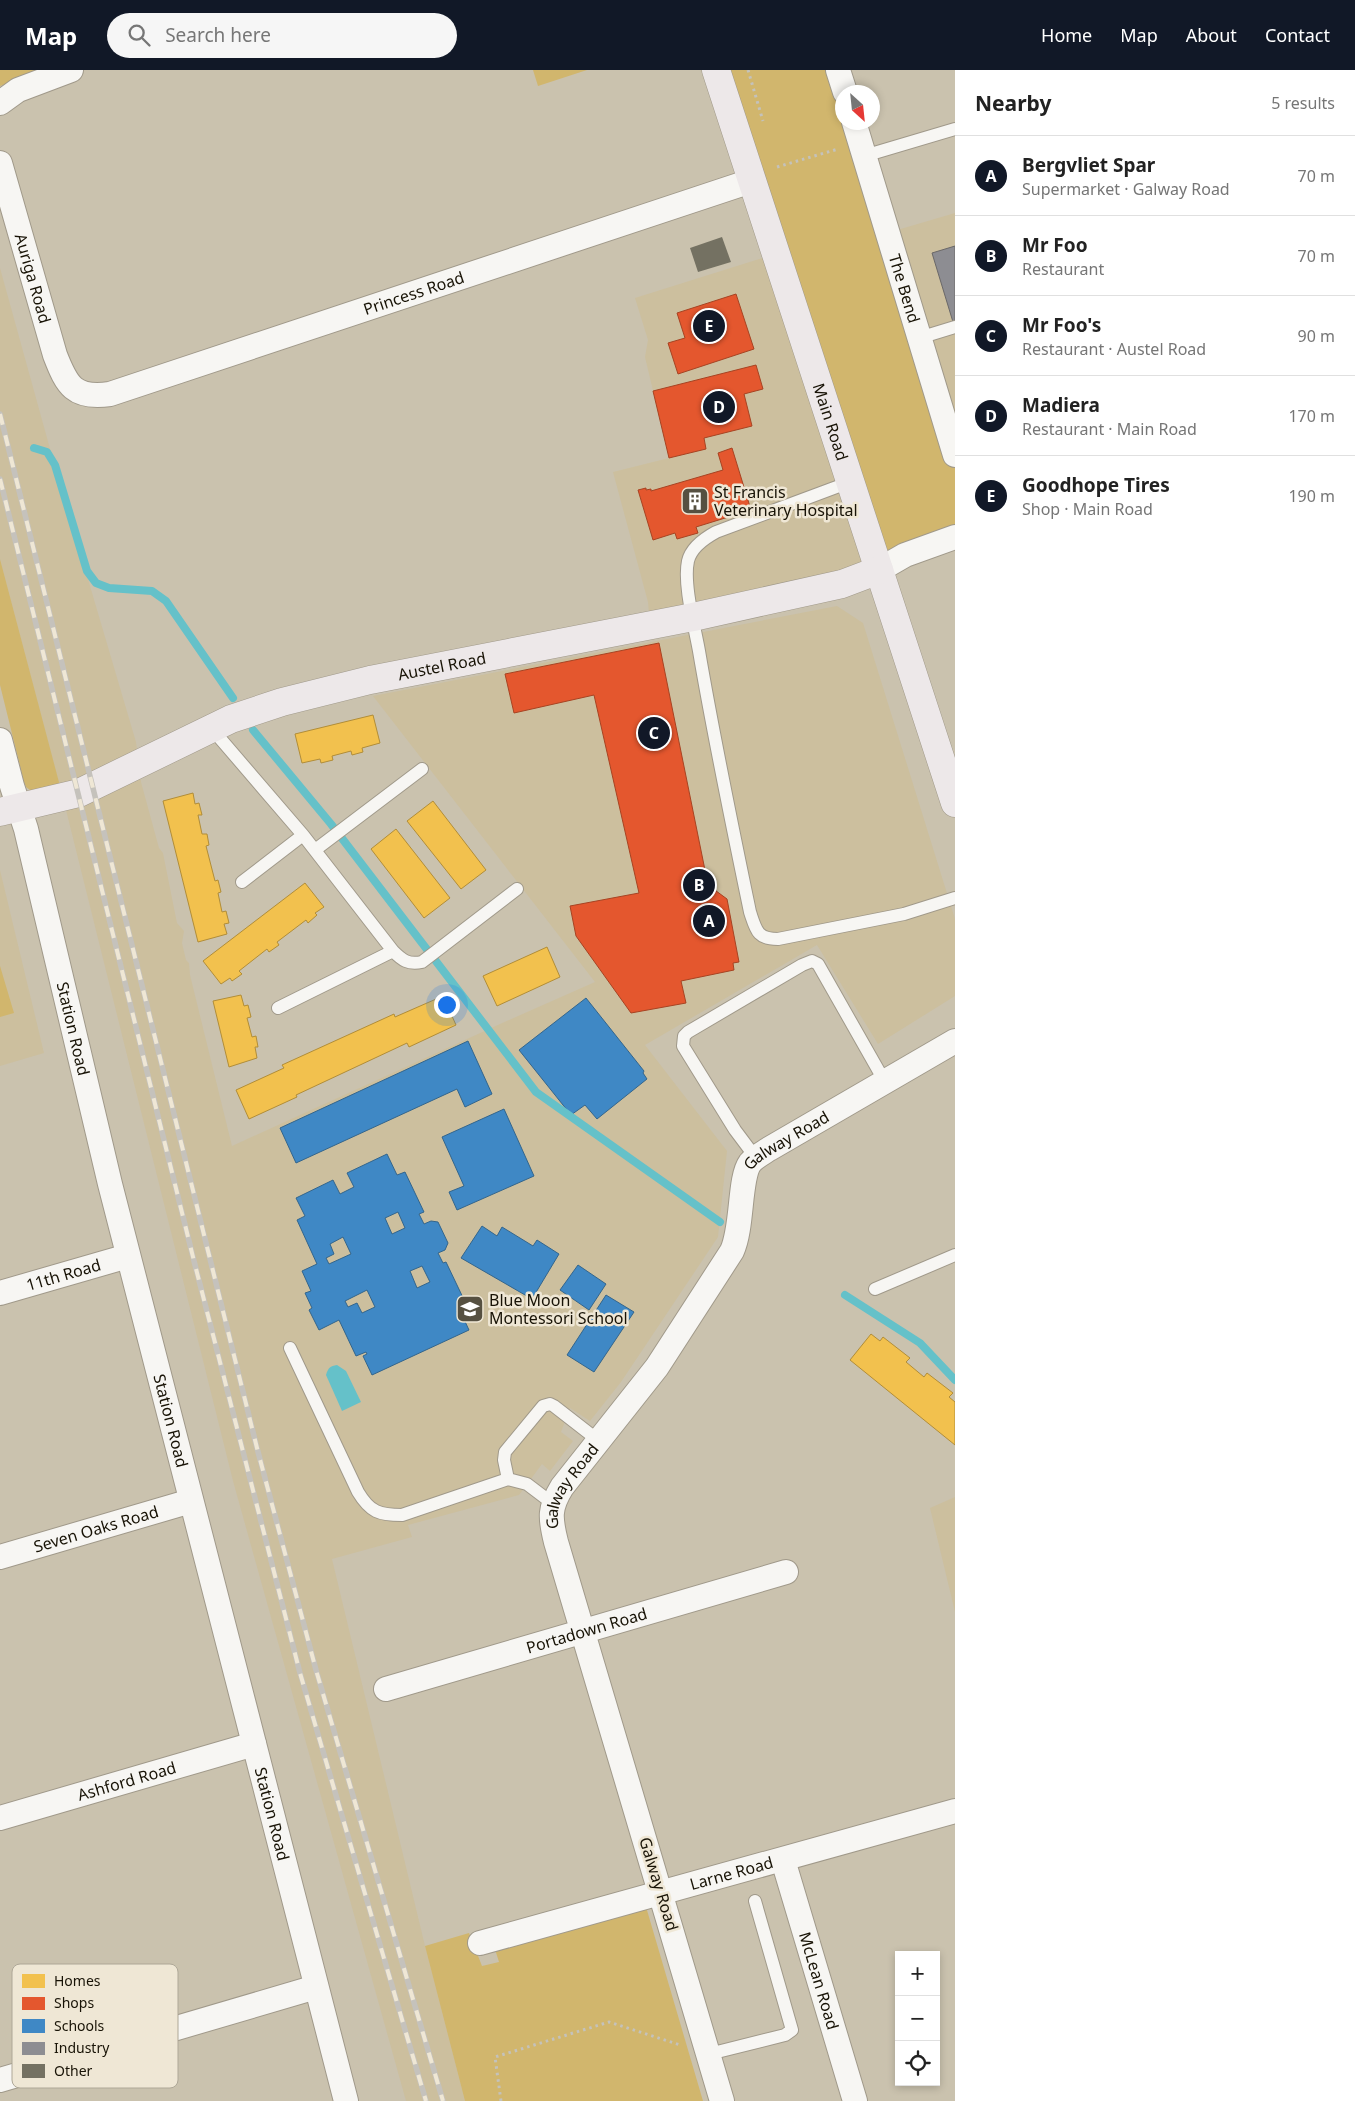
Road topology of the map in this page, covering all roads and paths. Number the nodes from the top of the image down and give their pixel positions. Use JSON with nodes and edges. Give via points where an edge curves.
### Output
{"nodes":[{"id":1,"x":71,"y":70,"type":"edge"},
{"id":2,"x":716,"y":70,"type":"edge"},
{"id":3,"x":838,"y":70,"type":"edge"},
{"id":4,"x":843,"y":85,"type":"edge"},
{"id":5,"x":0,"y":103,"type":"edge"},
{"id":6,"x":955,"y":129,"type":"edge"},
{"id":7,"x":859,"y":140,"type":"edge"},
{"id":8,"x":0,"y":162,"type":"edge"},
{"id":9,"x":777,"y":167,"type":"dead end"},
{"id":10,"x":751,"y":181,"type":"junction"},
{"id":11,"x":955,"y":327,"type":"edge"},
{"id":12,"x":919,"y":338,"type":"junction"},
{"id":13,"x":76,"y":390,"type":"joint"},
{"id":14,"x":955,"y":455,"type":"edge"},
{"id":15,"x":850,"y":482,"type":"junction"},
{"id":16,"x":955,"y":537,"type":"edge"},
{"id":17,"x":879,"y":570,"type":"junction"},
{"id":18,"x":693,"y":617,"type":"junction"},
{"id":19,"x":232,"y":720,"type":"junction"},
{"id":20,"x":0,"y":740,"type":"edge"},
{"id":21,"x":422,"y":769,"type":"dead end"},
{"id":22,"x":955,"y":803,"type":"edge"},
{"id":23,"x":10,"y":810,"type":"edge"},
{"id":24,"x":303,"y":835,"type":"junction"},
{"id":25,"x":315,"y":850,"type":"junction"},
{"id":26,"x":242,"y":882,"type":"dead end"},
{"id":27,"x":517,"y":889,"type":"dead end"},
{"id":28,"x":955,"y":898,"type":"edge"},
{"id":29,"x":393,"y":951,"type":"junction"},
{"id":30,"x":278,"y":1008,"type":"dead end"},
{"id":31,"x":955,"y":1041,"type":"edge"},
{"id":32,"x":885,"y":1082,"type":"junction"},
{"id":33,"x":756,"y":1158,"type":"junction"},
{"id":34,"x":955,"y":1255,"type":"edge"},
{"id":35,"x":128,"y":1256,"type":"junction"},
{"id":36,"x":875,"y":1289,"type":"dead end"},
{"id":37,"x":0,"y":1293,"type":"edge"},
{"id":38,"x":290,"y":1348,"type":"dead end"},
{"id":39,"x":599,"y":1441,"type":"junction"},
{"id":40,"x":508,"y":1478,"type":"junction"},
{"id":41,"x":191,"y":1501,"type":"junction"},
{"id":42,"x":552,"y":1503,"type":"junction"},
{"id":43,"x":0,"y":1556,"type":"edge"},
{"id":44,"x":786,"y":1572,"type":"dead end"},
{"id":45,"x":583,"y":1632,"type":"junction"},
{"id":46,"x":386,"y":1689,"type":"dead end"},
{"id":47,"x":254,"y":1744,"type":"junction"},
{"id":48,"x":955,"y":1811,"type":"edge"},
{"id":49,"x":0,"y":1818,"type":"edge"},
{"id":50,"x":783,"y":1860,"type":"junction"},
{"id":51,"x":661,"y":1892,"type":"junction"},
{"id":52,"x":755,"y":1901,"type":"dead end"},
{"id":53,"x":480,"y":1943,"type":"dead end"},
{"id":54,"x":316,"y":1986,"type":"junction"},
{"id":55,"x":178,"y":2027,"type":"edge"},
{"id":56,"x":709,"y":2054,"type":"junction"},
{"id":57,"x":12,"y":2076,"type":"edge"},
{"id":58,"x":0,"y":2080,"type":"edge"},
{"id":59,"x":346,"y":2101,"type":"edge"},
{"id":60,"x":501,"y":2101,"type":"edge"},
{"id":61,"x":722,"y":2101,"type":"edge"},
{"id":62,"x":854,"y":2101,"type":"edge"}],
"edges":[{"from":1,"to":5,"type":"street","via":[[18,90]]},
{"from":2,"to":10,"type":"street","name":"Main Road"},
{"from":3,"to":4,"type":"street"},
{"from":6,"to":7,"type":"lane","via":[[887,150]]},
{"from":7,"to":9,"type":"path"},
{"from":7,"to":12,"type":"street","name":"The Bend"},
{"from":8,"to":13,"type":"street","name":"Auriga Road","via":[[55,355],[64,378]]},
{"from":10,"to":13,"type":"street","name":"Princess Road","via":[[110,394],[93,396]]},
{"from":10,"to":15,"type":"street","name":"Main Road"},
{"from":11,"to":12,"type":"lane"},
{"from":12,"to":14,"type":"street","name":"The Bend"},
{"from":15,"to":17,"type":"street","name":"Main Road"},
{"from":15,"to":18,"type":"lane","via":[[730,525],[706,538],[688,560]]},
{"from":16,"to":17,"type":"street","via":[[905,555]]},
{"from":17,"to":18,"type":"street","name":"Austel Road","via":[[842,584]]},
{"from":17,"to":22,"type":"street","name":"Main Road"},
{"from":18,"to":19,"type":"street","name":"Austel Road","via":[[360,682]]},
{"from":18,"to":28,"type":"lane","via":[[750,912],[759,934],[767,939],[778,939],[904,914]]},
{"from":19,"to":23,"type":"street","name":"Austel Road","via":[[79,793]]},
{"from":19,"to":24,"type":"lane"},
{"from":20,"to":23,"type":"street","name":"Station Road"},
{"from":21,"to":25,"type":"lane"},
{"from":23,"to":35,"type":"street","name":"Station Road","via":[[28,840]]},
{"from":24,"to":25,"type":"lane"},
{"from":24,"to":26,"type":"lane"},
{"from":25,"to":29,"type":"lane"},
{"from":27,"to":29,"type":"lane","via":[[422,962],[402,960]]},
{"from":29,"to":30,"type":"lane"},
{"from":31,"to":32,"type":"street","name":"Galway Road"},
{"from":32,"to":33,"type":"street","name":"Galway Road"},
{"from":32,"to":33,"type":"lane","via":[[818,964],[812,961],[696,1027],[684,1036],[682,1046]]},
{"from":33,"to":39,"type":"street","name":"Galway Road","via":[[747,1170],[738,1236],[732,1251],[657,1366]]},
{"from":34,"to":36,"type":"lane"},
{"from":35,"to":37,"type":"street","name":"11th Road"},
{"from":35,"to":41,"type":"street","name":"Station Road"},
{"from":38,"to":40,"type":"lane","via":[[358,1492],[374,1511],[402,1515]]},
{"from":39,"to":40,"type":"lane","via":[[554,1406],[543,1406],[506,1452],[504,1460]]},
{"from":39,"to":42,"type":"street","name":"Galway Road"},
{"from":40,"to":42,"type":"lane","via":[[527,1484]]},
{"from":41,"to":43,"type":"street","name":"Seven Oaks Road"},
{"from":41,"to":47,"type":"street","name":"Station Road"},
{"from":42,"to":45,"type":"street","name":"Galway Road","via":[[551,1521]]},
{"from":44,"to":45,"type":"street","name":"Portadown Road"},
{"from":45,"to":46,"type":"street","name":"Portadown Road"},
{"from":45,"to":51,"type":"street","name":"Galway Road"},
{"from":47,"to":49,"type":"street","name":"Ashford Road"},
{"from":47,"to":54,"type":"street","name":"Station Road"},
{"from":48,"to":50,"type":"street","name":"Larne Road"},
{"from":50,"to":51,"type":"street","name":"Larne Road"},
{"from":50,"to":62,"type":"street","name":"McLean Road"},
{"from":51,"to":53,"type":"street","name":"Larne Road"},
{"from":51,"to":56,"type":"street","name":"Galway Road"},
{"from":52,"to":56,"type":"lane","via":[[792,2030],[786,2035]]},
{"from":54,"to":55,"type":"street"},
{"from":54,"to":59,"type":"street","name":"Station Road"},
{"from":56,"to":60,"type":"path","via":[[609,2022],[495,2057]]},
{"from":56,"to":61,"type":"street","name":"Galway Road"},
{"from":57,"to":58,"type":"street"}]}
